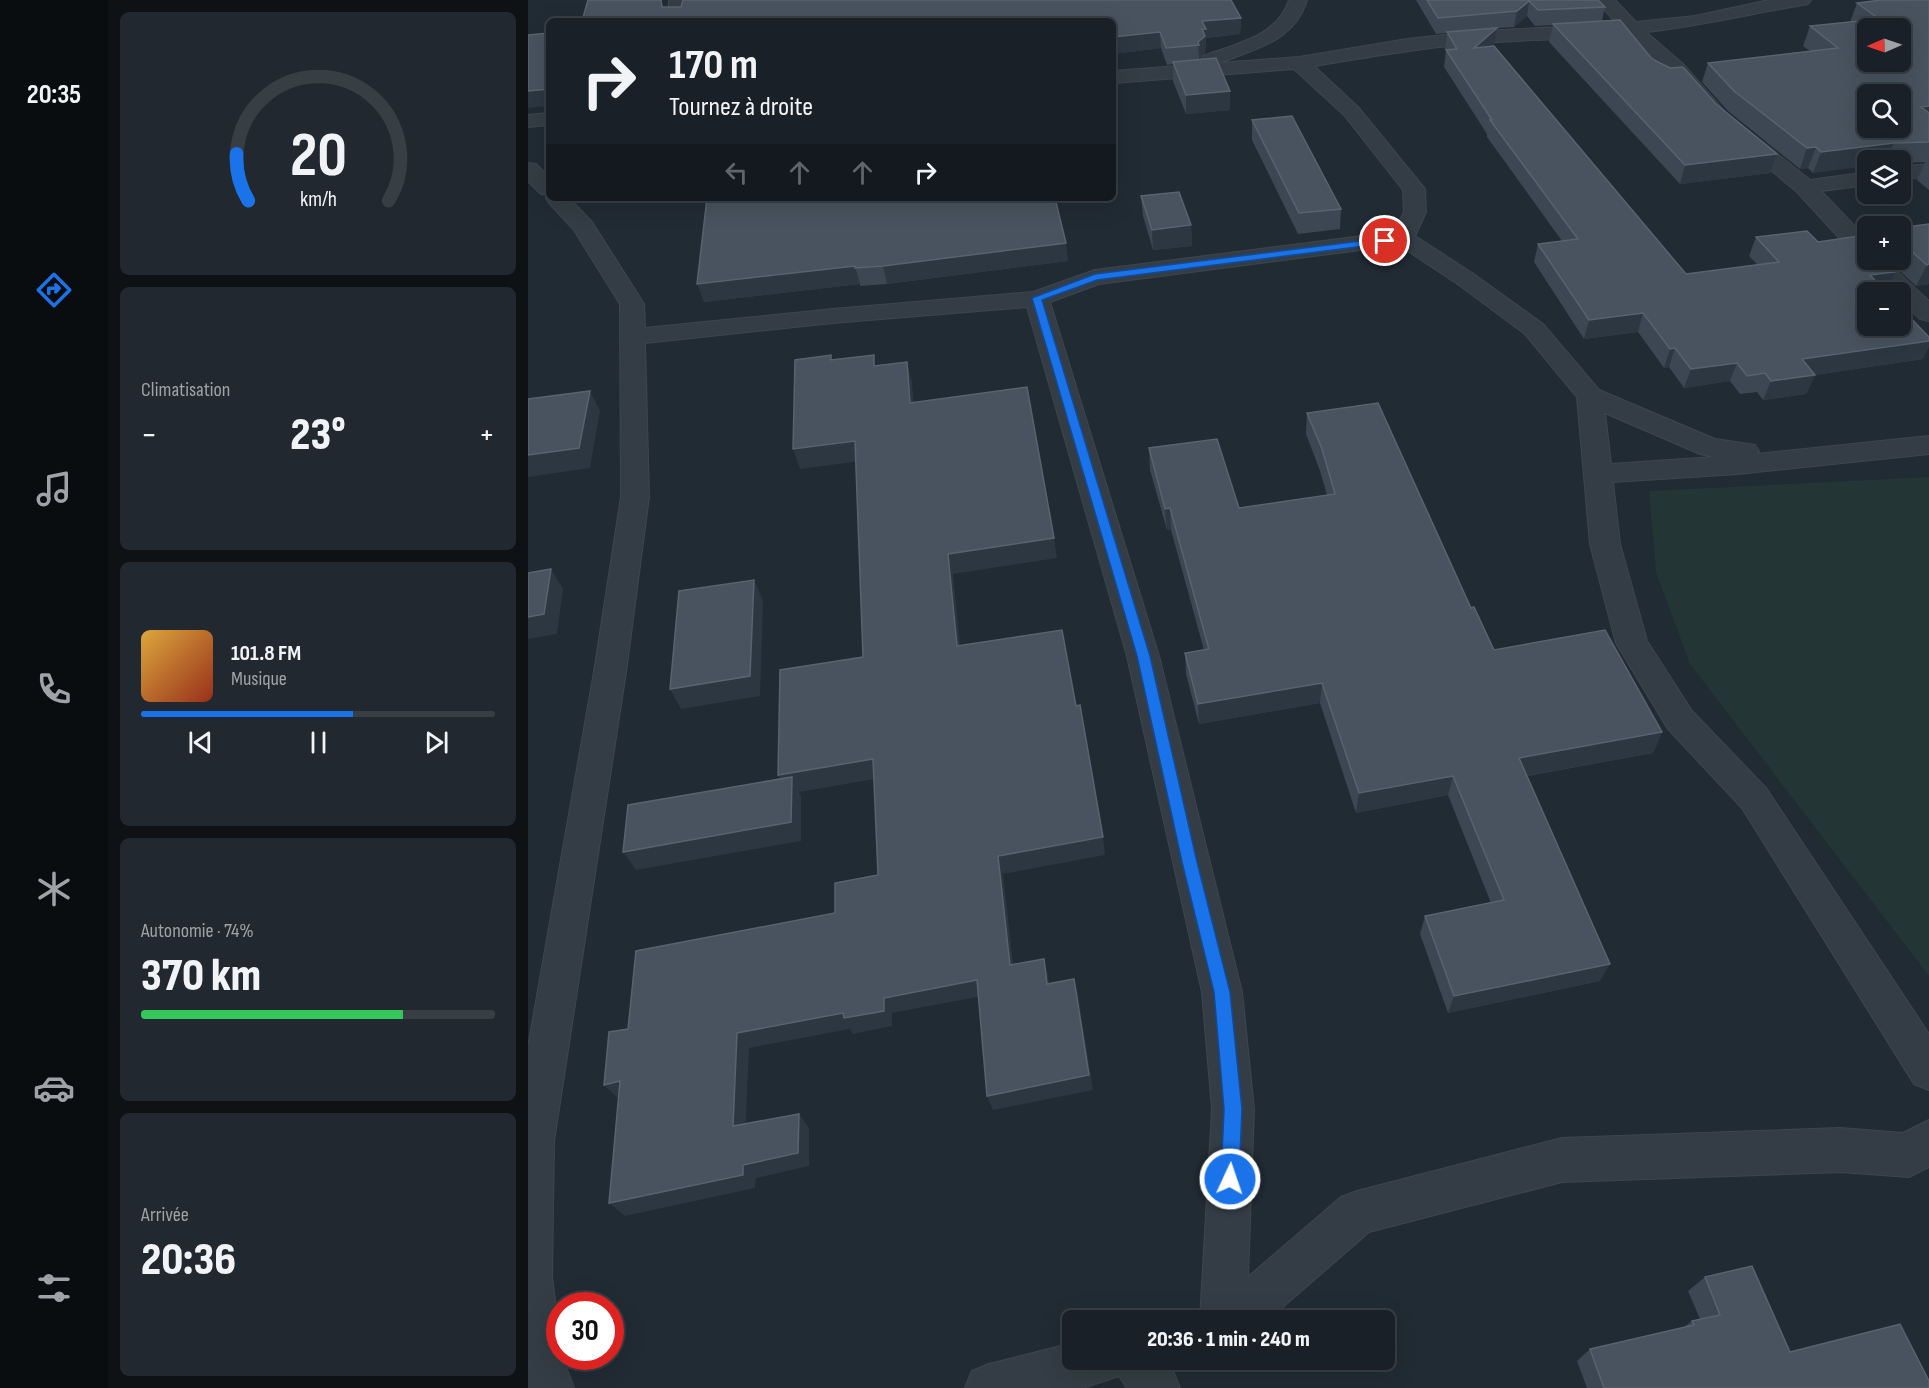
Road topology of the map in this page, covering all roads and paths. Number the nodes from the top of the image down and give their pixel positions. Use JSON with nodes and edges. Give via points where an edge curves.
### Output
{"nodes":[{"id":1,"x":678,"y":0,"type":"edge"},
{"id":2,"x":1298,"y":0,"type":"edge"},
{"id":3,"x":1605,"y":0,"type":"edge"},
{"id":4,"x":1802,"y":0,"type":"edge"},
{"id":5,"x":677,"y":18,"type":"edge"},
{"id":6,"x":1631,"y":28,"type":"junction"},
{"id":7,"x":1299,"y":63,"type":"junction"},
{"id":8,"x":1180,"y":73,"type":"junction"},
{"id":9,"x":1116,"y":77,"type":"edge"},
{"id":10,"x":546,"y":119,"type":"edge"},
{"id":11,"x":528,"y":122,"type":"edge"},
{"id":12,"x":528,"y":169,"type":"edge"},
{"id":13,"x":1929,"y":170,"type":"edge"},
{"id":14,"x":1911,"y":172,"type":"edge"},
{"id":15,"x":1857,"y":180,"type":"edge"},
{"id":16,"x":546,"y":186,"type":"edge"},
{"id":17,"x":1805,"y":187,"type":"junction"},
{"id":18,"x":560,"y":201,"type":"edge"},
{"id":19,"x":1403,"y":238,"type":"junction"},
{"id":20,"x":1857,"y":242,"type":"edge"},
{"id":21,"x":1882,"y":270,"type":"edge"},
{"id":22,"x":1037,"y":298,"type":"junction"},
{"id":23,"x":1929,"y":315,"type":"edge"},
{"id":24,"x":633,"y":337,"type":"junction"},
{"id":25,"x":1590,"y":396,"type":"junction"},
{"id":26,"x":1929,"y":445,"type":"edge"},
{"id":27,"x":1804,"y":458,"type":"junction"},
{"id":28,"x":1598,"y":474,"type":"junction"},
{"id":29,"x":1929,"y":1070,"type":"edge"},
{"id":30,"x":1929,"y":1141,"type":"edge"},
{"id":31,"x":531,"y":1145,"type":"edge"},
{"id":32,"x":1223,"y":1310,"type":"edge"},
{"id":33,"x":1245,"y":1310,"type":"edge"},
{"id":34,"x":1062,"y":1369,"type":"edge"},
{"id":35,"x":1143,"y":1370,"type":"edge"},
{"id":36,"x":550,"y":1388,"type":"edge"},
{"id":37,"x":989,"y":1388,"type":"edge"},
{"id":38,"x":1156,"y":1388,"type":"edge"}],
"edges":[{"from":1,"to":5,"type":"street"},
{"from":2,"to":8,"type":"street","via":[[1297,12],[1277,33]]},
{"from":3,"to":6,"type":"street"},
{"from":4,"to":6,"type":"street","via":[[1695,21]]},
{"from":6,"to":7,"type":"street","via":[[1481,37]]},
{"from":6,"to":17,"type":"street","via":[[1676,68],[1719,117]]},
{"from":7,"to":8,"type":"street"},
{"from":7,"to":19,"type":"street","via":[[1351,111],[1414,189],[1415,212]]},
{"from":8,"to":9,"type":"street"},
{"from":10,"to":11,"type":"street"},
{"from":12,"to":16,"type":"street"},
{"from":13,"to":14,"type":"street"},
{"from":15,"to":17,"type":"street"},
{"from":17,"to":20,"type":"street"},
{"from":18,"to":24,"type":"street","via":[[584,227],[632,304]]},
{"from":19,"to":22,"type":"street","via":[[1095,277]]},
{"from":19,"to":25,"type":"street","via":[[1534,329]]},
{"from":21,"to":23,"type":"street"},
{"from":22,"to":24,"type":"street"},
{"from":22,"to":32,"type":"street","via":[[1143,656],[1222,992],[1233,1109]]},
{"from":24,"to":31,"type":"street","via":[[634,497],[609,684]]},
{"from":25,"to":27,"type":"street","via":[[1710,448]]},
{"from":25,"to":28,"type":"street"},
{"from":26,"to":27,"type":"street"},
{"from":27,"to":28,"type":"street"},
{"from":28,"to":29,"type":"street","via":[[1605,544],[1632,643],[1680,720],[1754,798]]},
{"from":30,"to":33,"type":"street","via":[[1909,1155],[1840,1150],[1562,1160],[1357,1213]]},
{"from":31,"to":36,"type":"street","via":[[530,1278],[538,1354]]},
{"from":34,"to":37,"type":"street"},
{"from":35,"to":38,"type":"street"}]}
